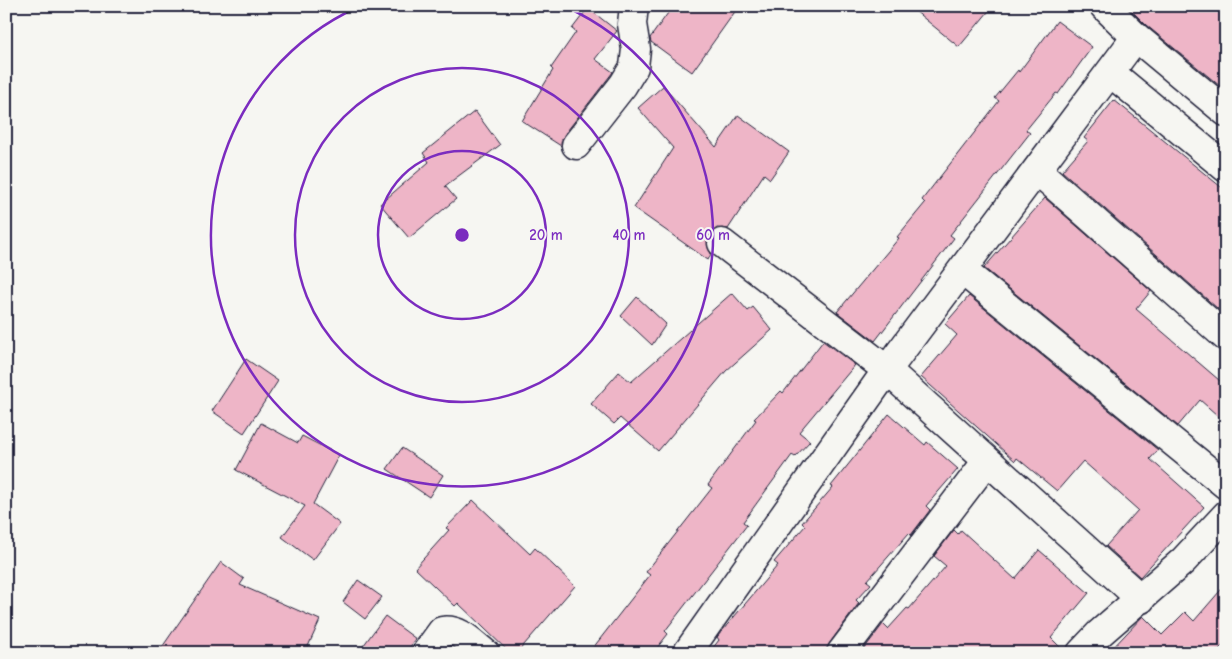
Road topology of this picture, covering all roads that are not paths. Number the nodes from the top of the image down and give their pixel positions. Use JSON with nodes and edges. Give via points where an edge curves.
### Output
{"nodes":[{"id":1,"x":634,"y":6,"type":"edge"},
{"id":2,"x":1104,"y":6,"type":"edge"},
{"id":3,"x":1136,"y":37,"type":"junction"},
{"id":4,"x":1112,"y":73,"type":"junction"},
{"id":5,"x":1226,"y":112,"type":"edge"},
{"id":6,"x":576,"y":145,"type":"dead end"},
{"id":7,"x":1226,"y":168,"type":"edge"},
{"id":8,"x":1038,"y":171,"type":"junction"},
{"id":9,"x":722,"y":243,"type":"dead end"},
{"id":10,"x":963,"y":271,"type":"junction"},
{"id":11,"x":1226,"y":337,"type":"edge"},
{"id":12,"x":887,"y":370,"type":"junction"},
{"id":13,"x":986,"y":461,"type":"junction"},
{"id":14,"x":1226,"y":486,"type":"edge"},
{"id":15,"x":1226,"y":515,"type":"edge"},
{"id":16,"x":1141,"y":599,"type":"junction"},
{"id":17,"x":426,"y":653,"type":"edge"},
{"id":18,"x":485,"y":653,"type":"edge"},
{"id":19,"x":687,"y":653,"type":"edge"},
{"id":20,"x":841,"y":653,"type":"edge"},
{"id":21,"x":1082,"y":653,"type":"edge"}],
"edges":[{"from":1,"to":6,"type":"street","via":[[634,68]]},
{"from":2,"to":3,"type":"street"},
{"from":3,"to":4,"type":"street"},
{"from":3,"to":5,"type":"street"},
{"from":4,"to":7,"type":"street"},
{"from":4,"to":8,"type":"street"},
{"from":8,"to":10,"type":"street"},
{"from":8,"to":11,"type":"street"},
{"from":9,"to":12,"type":"street"},
{"from":10,"to":12,"type":"street"},
{"from":10,"to":14,"type":"street"},
{"from":12,"to":13,"type":"street"},
{"from":12,"to":19,"type":"street"},
{"from":13,"to":16,"type":"street"},
{"from":13,"to":20,"type":"street"},
{"from":15,"to":16,"type":"street"},
{"from":16,"to":21,"type":"street","via":[[1100,633]]},
{"from":17,"to":18,"type":"street","via":[[442,631],[450,630],[458,632]]}]}
